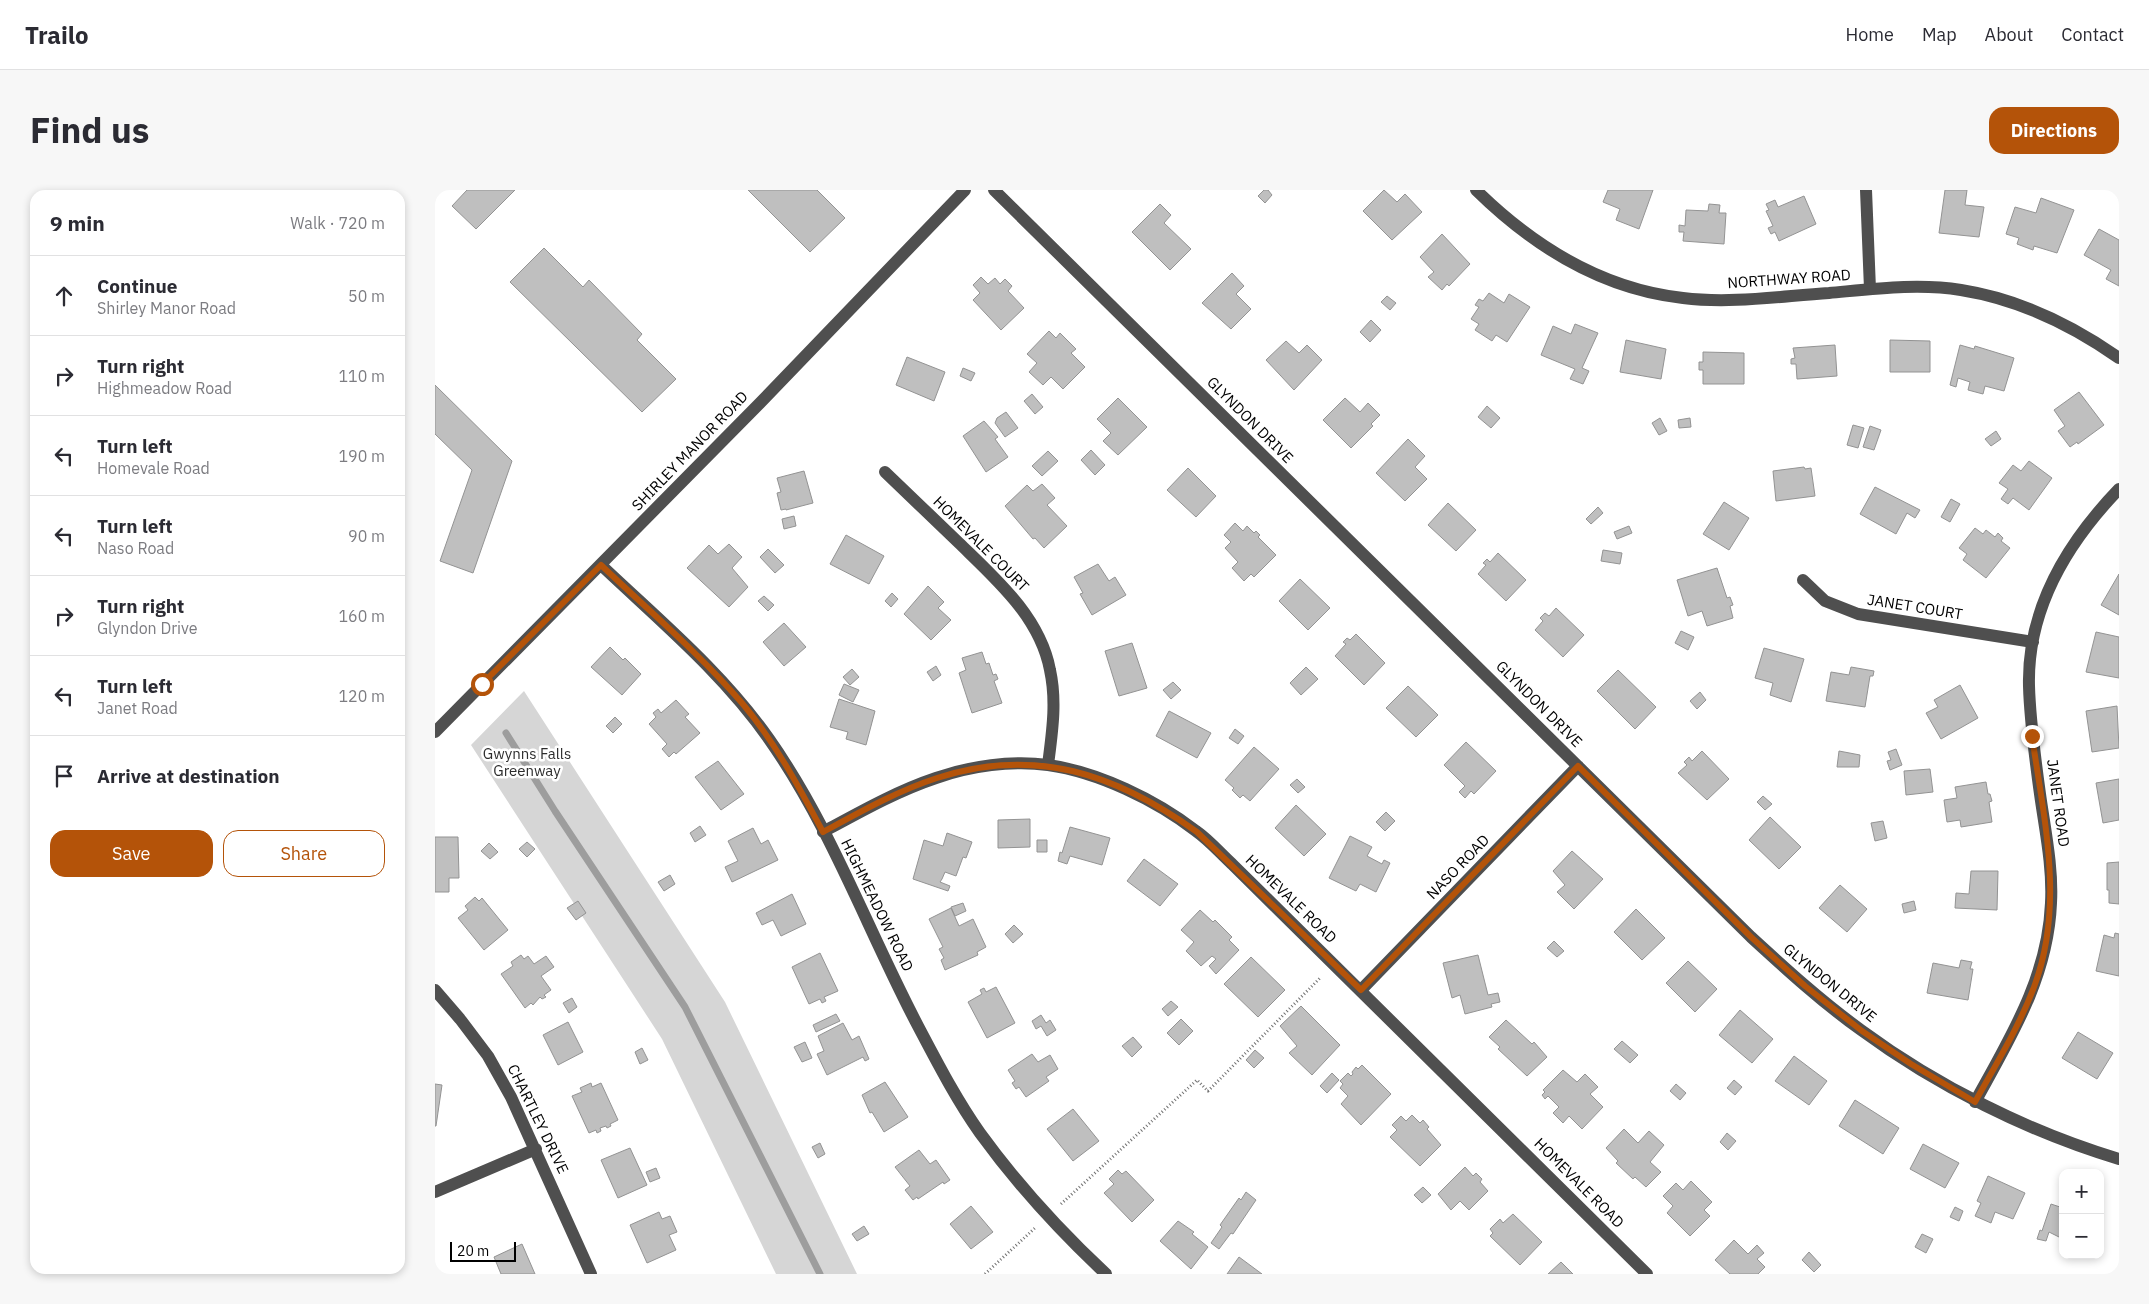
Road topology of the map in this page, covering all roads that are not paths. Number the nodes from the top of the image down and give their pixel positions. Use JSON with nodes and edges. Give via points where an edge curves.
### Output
{"nodes":[{"id":1,"x":965,"y":190,"type":"edge"},
{"id":2,"x":994,"y":190,"type":"edge"},
{"id":3,"x":1476,"y":190,"type":"edge"},
{"id":4,"x":1866,"y":190,"type":"edge"},
{"id":5,"x":1870,"y":289,"type":"junction"},
{"id":6,"x":2119,"y":358,"type":"edge"},
{"id":7,"x":885,"y":472,"type":"dead end"},
{"id":8,"x":2119,"y":489,"type":"edge"},
{"id":9,"x":601,"y":565,"type":"junction"},
{"id":10,"x":1803,"y":580,"type":"dead end"},
{"id":11,"x":2033,"y":642,"type":"junction"},
{"id":12,"x":435,"y":732,"type":"edge"},
{"id":13,"x":1048,"y":765,"type":"junction"},
{"id":14,"x":1578,"y":766,"type":"junction"},
{"id":15,"x":823,"y":832,"type":"junction"},
{"id":16,"x":435,"y":990,"type":"edge"},
{"id":17,"x":1361,"y":990,"type":"junction"},
{"id":18,"x":1975,"y":1102,"type":"junction"},
{"id":19,"x":536,"y":1149,"type":"junction"},
{"id":20,"x":2119,"y":1159,"type":"edge"},
{"id":21,"x":435,"y":1192,"type":"edge"},
{"id":22,"x":591,"y":1274,"type":"edge"},
{"id":23,"x":1107,"y":1274,"type":"edge"},
{"id":24,"x":1647,"y":1274,"type":"edge"}],
"edges":[{"from":1,"to":9,"type":"street","name":"SHIRLEY MANOR ROAD"},
{"from":2,"to":14,"type":"street","name":"GLYNDON DRIVE"},
{"from":3,"to":5,"type":"street","name":"NORTHWAY ROAD","via":[[1528,236],[1562,259],[1644,291],[1683,298],[1733,300]]},
{"from":4,"to":5,"type":"street"},
{"from":5,"to":6,"type":"street","name":"NORTHWAY ROAD","via":[[1919,286],[1995,297],[2064,324]]},
{"from":7,"to":13,"type":"street","name":"HOMEVALE COURT","via":[[1000,583],[1039,636],[1050,670],[1054,710]]},
{"from":8,"to":11,"type":"street","name":"JANET ROAD","via":[[2077,537],[2056,572],[2041,604]]},
{"from":9,"to":12,"type":"street","name":"SHIRLEY MANOR ROAD"},
{"from":9,"to":15,"type":"street","name":"HIGHMEADOW ROAD","via":[[708,666],[743,704],[793,777]]},
{"from":10,"to":11,"type":"street","name":"JANET COURT","via":[[1825,601],[1858,614]]},
{"from":11,"to":18,"type":"street","name":"JANET ROAD","via":[[2029,683],[2032,736],[2049,856],[2051,903],[2035,985],[2022,1016]]},
{"from":13,"to":15,"type":"street","name":"HOMEVALE ROAD","via":[[1009,764],[937,778],[887,798]]},
{"from":13,"to":17,"type":"street","name":"HOMEVALE ROAD","via":[[1097,778],[1137,794],[1197,832]]},
{"from":14,"to":17,"type":"street","name":"NASO ROAD"},
{"from":14,"to":18,"type":"street","name":"GLYNDON DRIVE","via":[[1805,986],[1862,1031]]},
{"from":15,"to":23,"type":"street","name":"HIGHMEADOW ROAD","via":[[917,1024],[947,1081],[979,1131],[1048,1216]]},
{"from":16,"to":19,"type":"street","name":"CHARTLEY DRIVE","via":[[488,1056]]},
{"from":17,"to":24,"type":"street","name":"HOMEVALE ROAD"},
{"from":18,"to":20,"type":"street","name":"GLYNDON DRIVE"},
{"from":19,"to":21,"type":"street"},
{"from":19,"to":22,"type":"street","name":"CHARTLEY DRIVE"}]}
